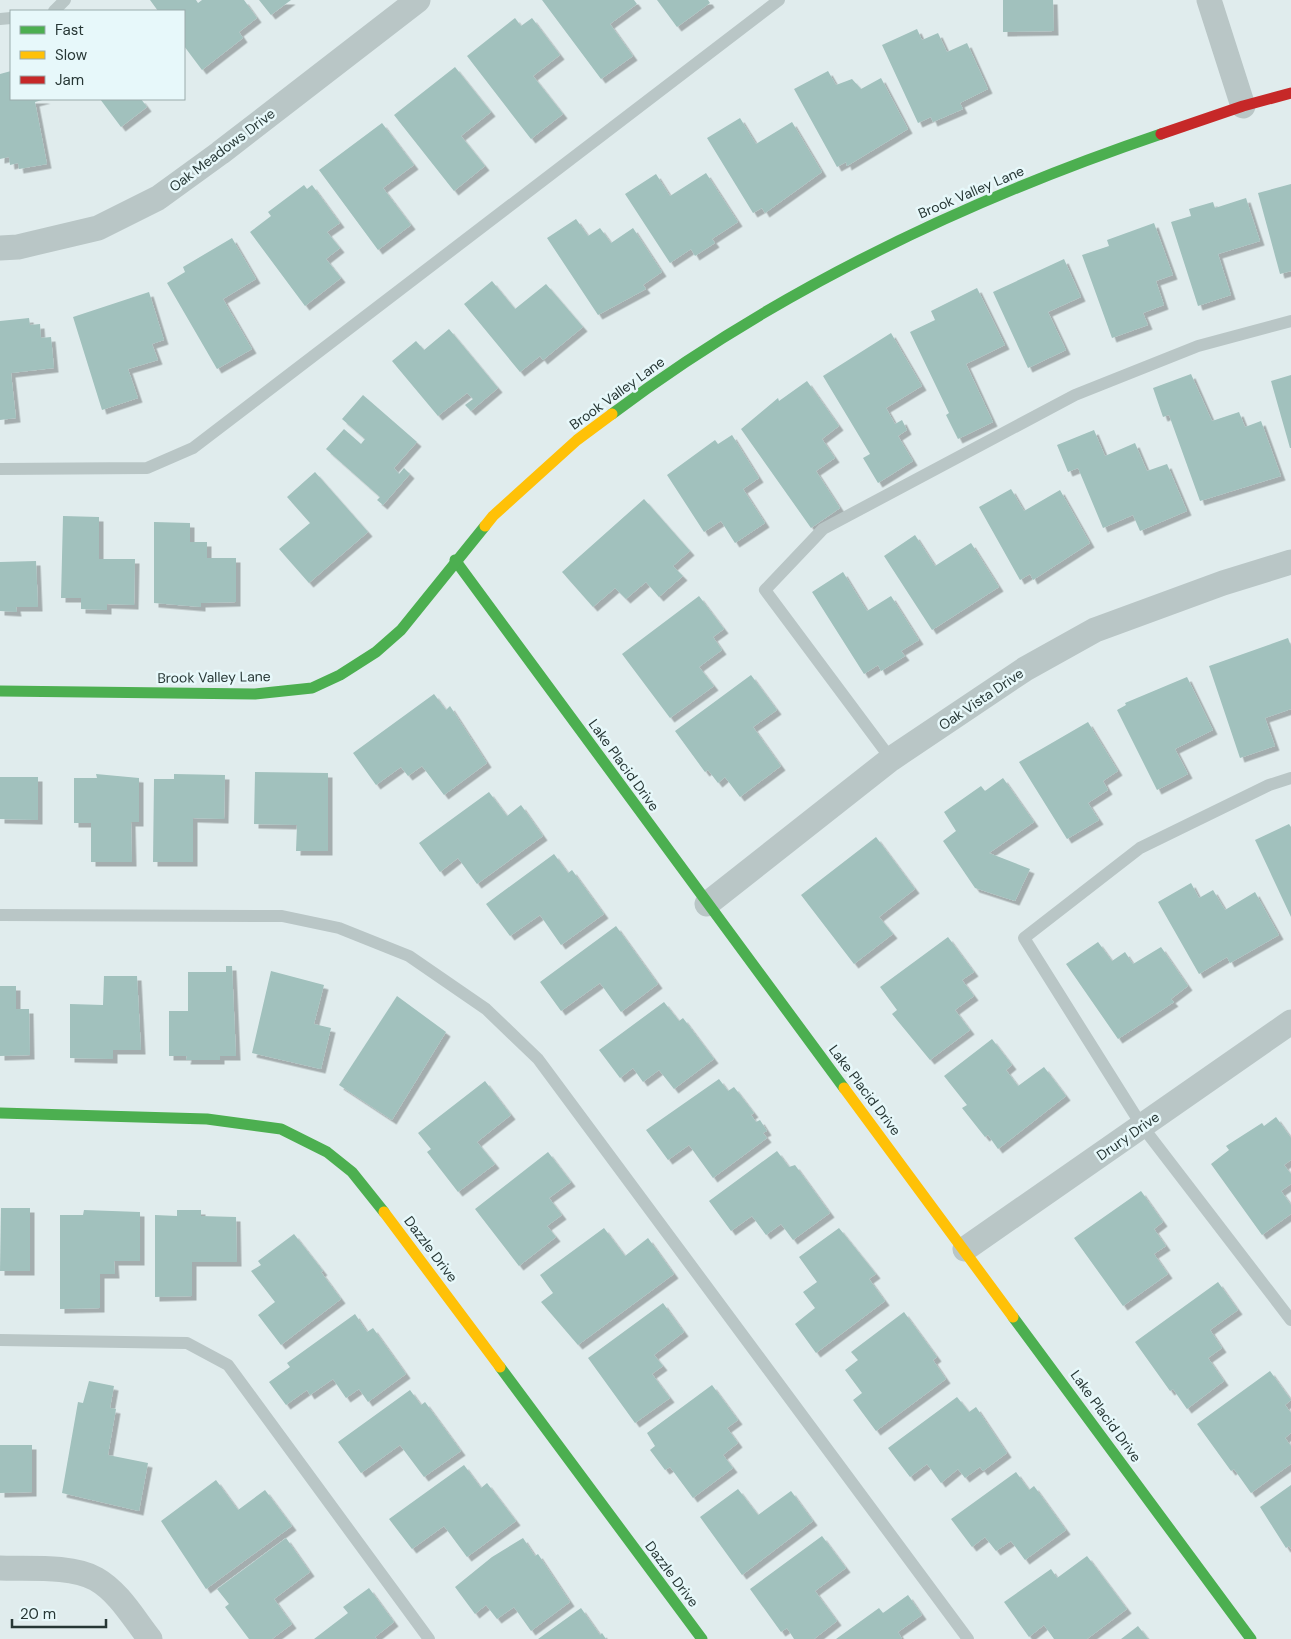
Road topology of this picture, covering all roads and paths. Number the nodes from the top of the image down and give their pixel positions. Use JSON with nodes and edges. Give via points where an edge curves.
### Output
{"nodes":[{"id":1,"x":65,"y":0,"type":"edge"},
{"id":2,"x":418,"y":0,"type":"edge"},
{"id":3,"x":779,"y":0,"type":"edge"},
{"id":4,"x":1209,"y":0,"type":"edge"},
{"id":5,"x":55,"y":10,"type":"edge"},
{"id":6,"x":1291,"y":93,"type":"edge"},
{"id":7,"x":1243,"y":106,"type":"junction"},
{"id":8,"x":0,"y":248,"type":"edge"},
{"id":9,"x":1291,"y":321,"type":"edge"},
{"id":10,"x":0,"y":468,"type":"edge"},
{"id":11,"x":455,"y":560,"type":"junction"},
{"id":12,"x":1291,"y":562,"type":"edge"},
{"id":13,"x":0,"y":691,"type":"edge"},
{"id":14,"x":891,"y":759,"type":"junction"},
{"id":15,"x":1291,"y":778,"type":"edge"},
{"id":16,"x":708,"y":904,"type":"junction"},
{"id":17,"x":0,"y":915,"type":"edge"},
{"id":18,"x":1291,"y":1022,"type":"edge"},
{"id":19,"x":0,"y":1113,"type":"edge"},
{"id":20,"x":1142,"y":1126,"type":"junction"},
{"id":21,"x":965,"y":1249,"type":"junction"},
{"id":22,"x":1291,"y":1320,"type":"edge"},
{"id":23,"x":0,"y":1340,"type":"edge"},
{"id":24,"x":0,"y":1568,"type":"edge"},
{"id":25,"x":150,"y":1639,"type":"edge"},
{"id":26,"x":429,"y":1639,"type":"edge"},
{"id":27,"x":702,"y":1639,"type":"edge"},
{"id":28,"x":968,"y":1639,"type":"edge"},
{"id":29,"x":1251,"y":1639,"type":"edge"}],
"edges":[{"from":1,"to":5,"type":"lane"},
{"from":2,"to":8,"type":"street","name":"Oak Meadows Drive","via":[[158,198],[98,228],[18,247]]},
{"from":3,"to":10,"type":"lane","via":[[193,448],[147,468]]},
{"from":4,"to":7,"type":"street"},
{"from":6,"to":7,"type":"street","name":"Brook Valley Lane"},
{"from":7,"to":11,"type":"street","name":"Brook Valley Lane","via":[[1077,164],[989,199],[873,252],[752,319],[654,382],[577,440],[492,516]]},
{"from":9,"to":14,"type":"lane","via":[[1198,346],[1075,395],[823,529],[766,590]]},
{"from":11,"to":13,"type":"street","name":"Brook Valley Lane","via":[[429,598],[401,630],[369,657],[312,688],[255,694]]},
{"from":11,"to":16,"type":"street","name":"Lake Placid Drive"},
{"from":12,"to":14,"type":"street","name":"Oak Vista Drive","via":[[1095,630],[1025,670]]},
{"from":14,"to":16,"type":"street","name":"Oak Vista Drive"},
{"from":15,"to":20,"type":"lane","via":[[1269,785],[1140,848],[1024,938]]},
{"from":16,"to":21,"type":"street","name":"Lake Placid Drive"},
{"from":17,"to":28,"type":"lane","via":[[282,916],[339,928],[409,956],[486,1009],[538,1059]]},
{"from":18,"to":20,"type":"street","name":"Drury Drive"},
{"from":19,"to":27,"type":"street","name":"Dazzle Drive","via":[[207,1120],[281,1129],[327,1152],[352,1172],[371,1194]]},
{"from":20,"to":21,"type":"street","name":"Drury Drive"},
{"from":20,"to":22,"type":"lane"},
{"from":21,"to":29,"type":"street","name":"Lake Placid Drive"},
{"from":23,"to":26,"type":"lane","via":[[187,1343],[228,1365]]},
{"from":24,"to":25,"type":"street","via":[[78,1573],[95,1579],[114,1594]]}]}
